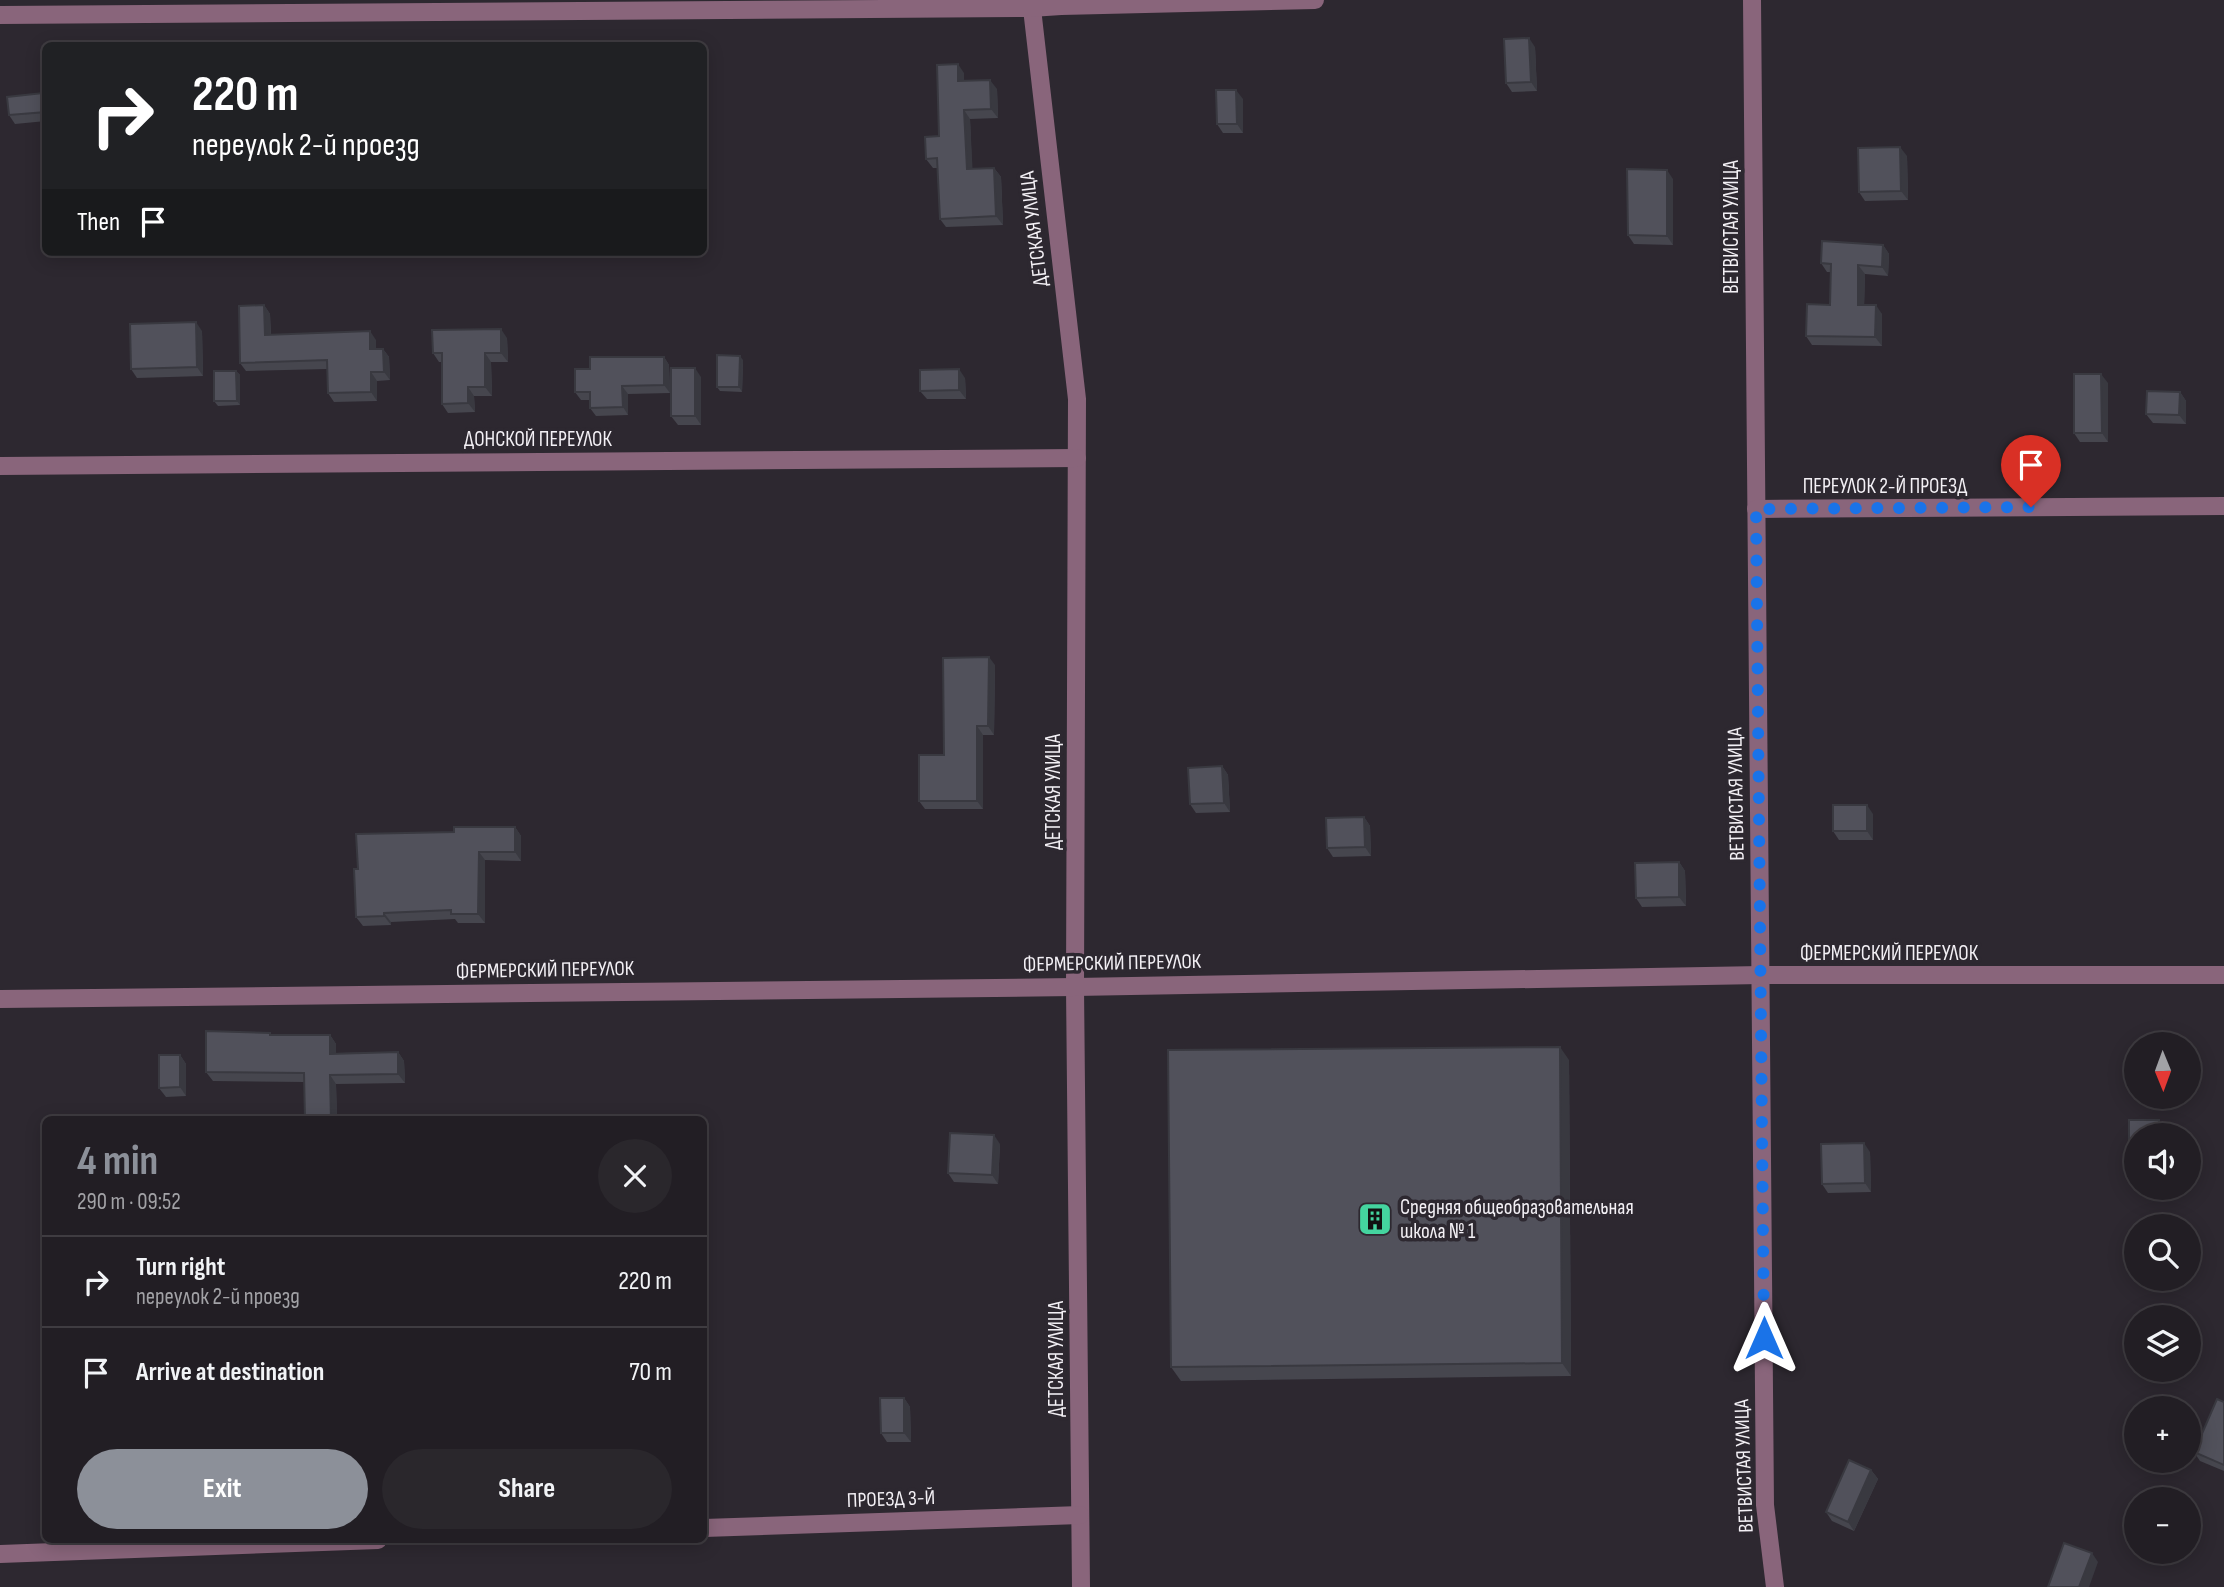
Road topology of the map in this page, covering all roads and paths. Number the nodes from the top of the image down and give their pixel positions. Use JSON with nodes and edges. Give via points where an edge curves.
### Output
{"nodes":[{"id":1,"x":1315,"y":0,"type":"edge"},
{"id":2,"x":1752,"y":0,"type":"edge"},
{"id":3,"x":1063,"y":3,"type":"edge"},
{"id":4,"x":1031,"y":4,"type":"edge"},
{"id":5,"x":0,"y":15,"type":"edge"},
{"id":6,"x":1077,"y":458,"type":"junction"},
{"id":7,"x":0,"y":466,"type":"edge"},
{"id":8,"x":2224,"y":506,"type":"edge"},
{"id":9,"x":1756,"y":509,"type":"junction"},
{"id":10,"x":1761,"y":975,"type":"junction"},
{"id":11,"x":2224,"y":975,"type":"edge"},
{"id":12,"x":1075,"y":987,"type":"junction"},
{"id":13,"x":0,"y":999,"type":"edge"},
{"id":14,"x":1080,"y":1515,"type":"junction"},
{"id":15,"x":707,"y":1528,"type":"edge"},
{"id":16,"x":297,"y":1543,"type":"edge"},
{"id":17,"x":0,"y":1554,"type":"edge"},
{"id":18,"x":1081,"y":1587,"type":"edge"},
{"id":19,"x":1775,"y":1587,"type":"edge"}],
"edges":[{"from":1,"to":3,"type":"street"},
{"from":2,"to":9,"type":"street","name":"ВЕТВИСТАЯ УЛИЦА"},
{"from":3,"to":4,"type":"street"},
{"from":4,"to":5,"type":"street"},
{"from":4,"to":6,"type":"street","name":"ДЕТСКАЯ УЛИЦА","via":[[1077,398]]},
{"from":6,"to":7,"type":"street","name":"ДОНСКОЙ ПЕРЕУЛОК"},
{"from":6,"to":12,"type":"street","name":"ДЕТСКАЯ УЛИЦА"},
{"from":8,"to":9,"type":"street","name":"ПЕРЕУЛОК 2-Й ПРОЕЗД"},
{"from":9,"to":10,"type":"street","name":"ВЕТВИСТАЯ УЛИЦА"},
{"from":10,"to":11,"type":"street","name":"ФЕРМЕРСКИЙ ПЕРЕУЛОК"},
{"from":10,"to":12,"type":"street","name":"ФЕРМЕРСКИЙ ПЕРЕУЛОК"},
{"from":10,"to":19,"type":"street","name":"ВЕТВИСТАЯ УЛИЦА","via":[[1765,1505]]},
{"from":12,"to":13,"type":"street","name":"ФЕРМЕРСКИЙ ПЕРЕУЛОК"},
{"from":12,"to":14,"type":"street","name":"ДЕТСКАЯ УЛИЦА"},
{"from":14,"to":15,"type":"street","name":"ПРОЕЗД 3-Й"},
{"from":14,"to":18,"type":"street","name":"ДЕТСКАЯ УЛИЦА"},
{"from":16,"to":17,"type":"street"}]}
